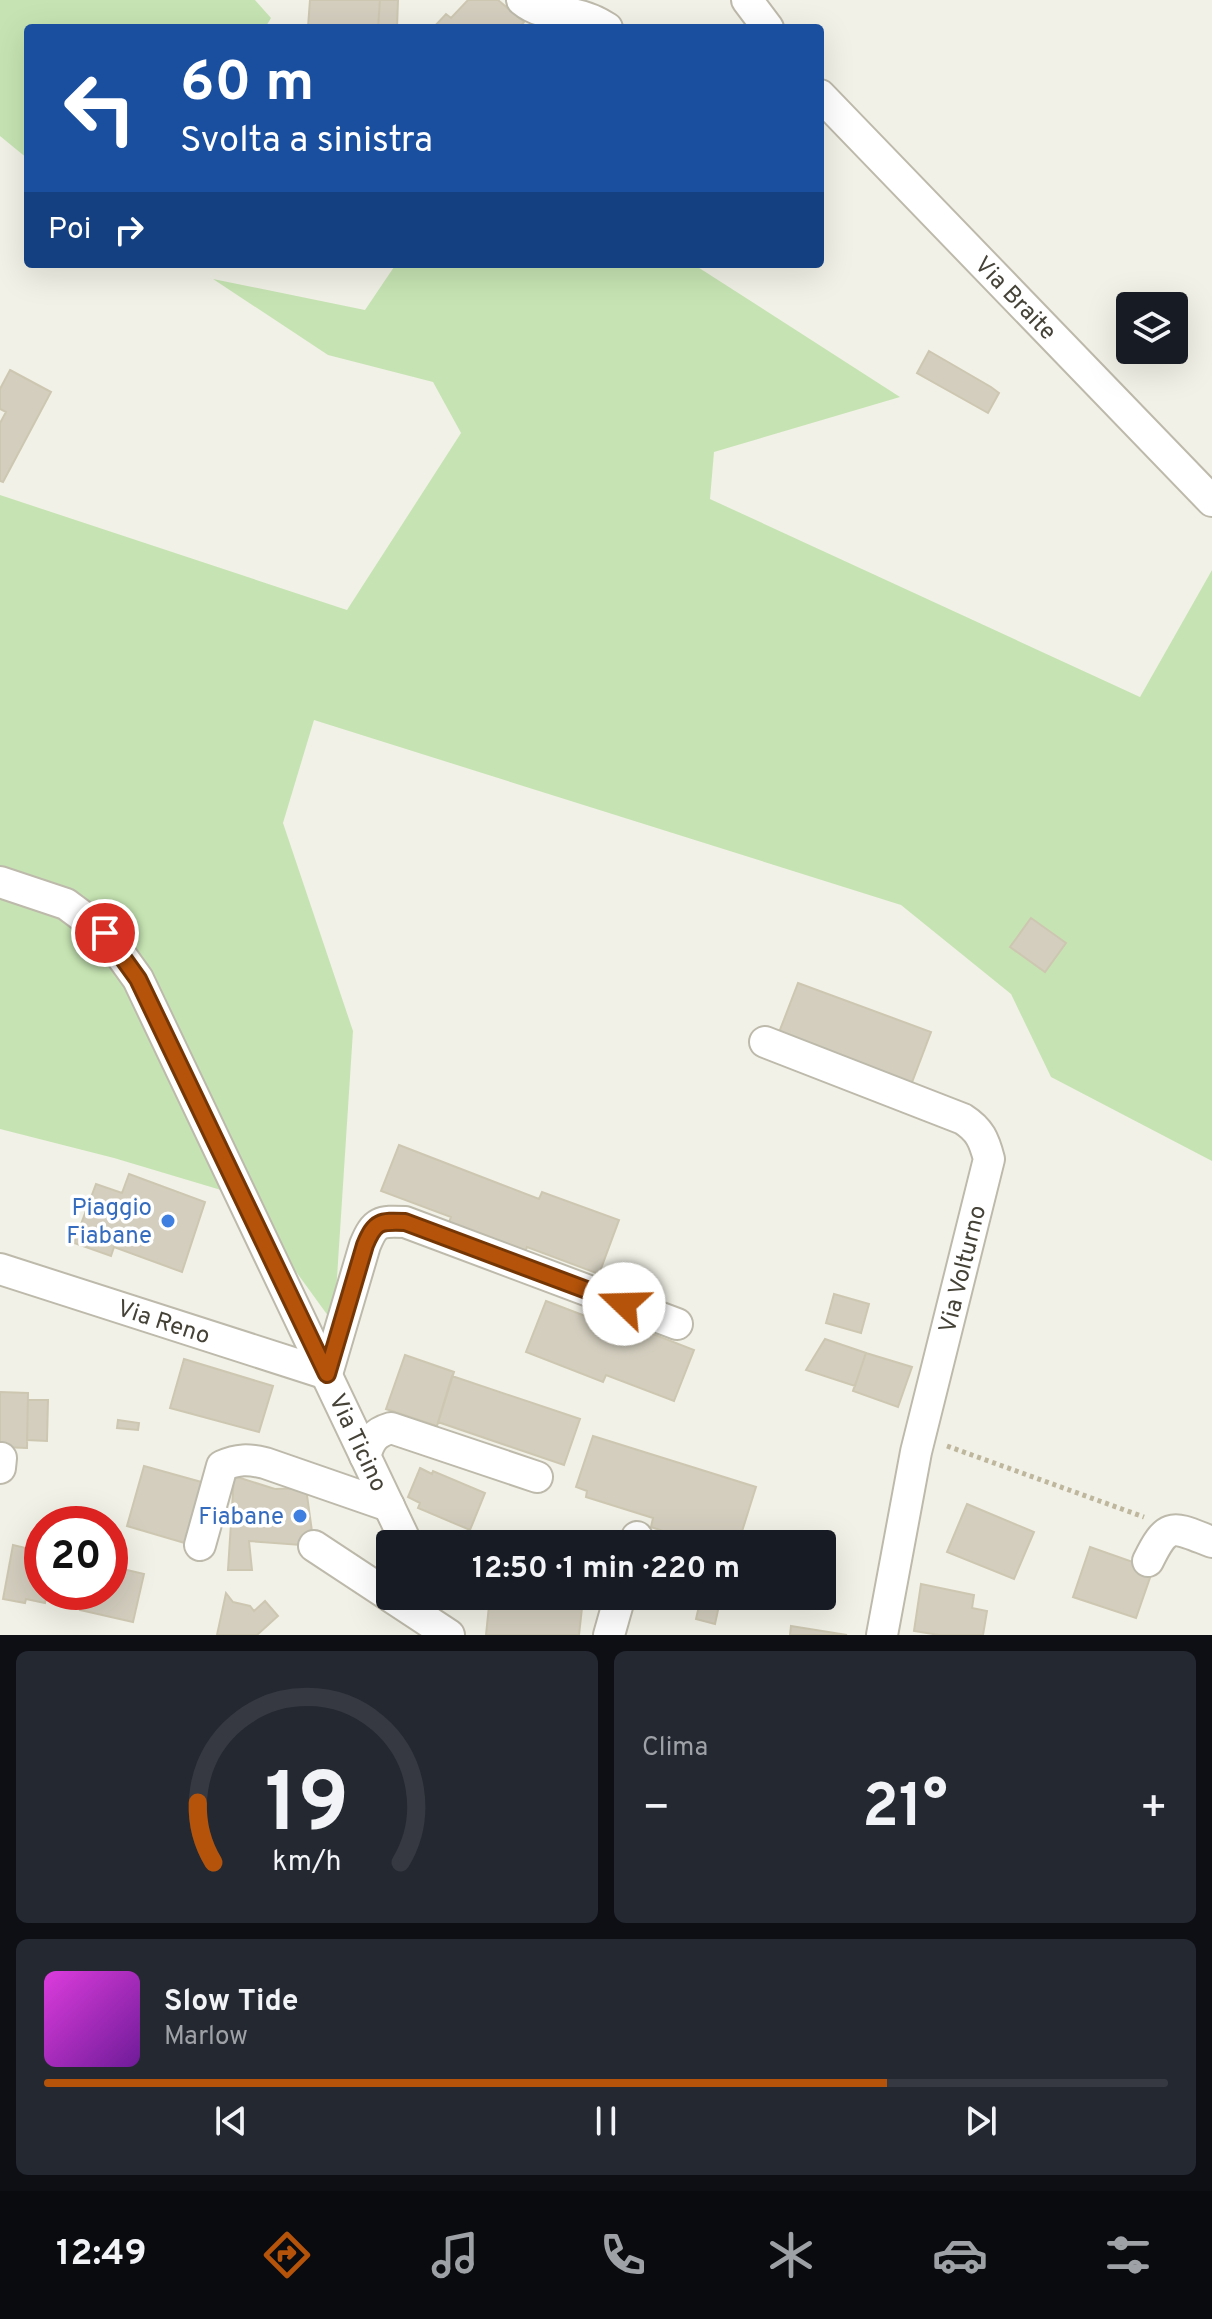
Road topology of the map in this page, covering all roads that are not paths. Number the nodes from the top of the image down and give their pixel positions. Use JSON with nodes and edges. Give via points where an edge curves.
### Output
{"nodes":[{"id":1,"x":522,"y":0,"type":"edge"},
{"id":2,"x":747,"y":0,"type":"edge"},
{"id":3,"x":600,"y":24,"type":"edge"},
{"id":4,"x":765,"y":24,"type":"edge"},
{"id":5,"x":824,"y":99,"type":"edge"},
{"id":6,"x":1212,"y":501,"type":"edge"},
{"id":7,"x":0,"y":882,"type":"edge"},
{"id":8,"x":765,"y":1042,"type":"dead end"},
{"id":9,"x":0,"y":1269,"type":"edge"},
{"id":10,"x":677,"y":1324,"type":"dead end"},
{"id":11,"x":327,"y":1374,"type":"junction"},
{"id":12,"x":365,"y":1456,"type":"junction"},
{"id":13,"x":1,"y":1458,"type":"edge"},
{"id":14,"x":0,"y":1468,"type":"edge"},
{"id":15,"x":537,"y":1477,"type":"dead end"},
{"id":16,"x":389,"y":1506,"type":"junction"},
{"id":17,"x":400,"y":1530,"type":"edge"},
{"id":18,"x":1212,"y":1542,"type":"edge"},
{"id":19,"x":200,"y":1545,"type":"dead end"},
{"id":20,"x":314,"y":1546,"type":"dead end"},
{"id":21,"x":1148,"y":1561,"type":"dead end"},
{"id":22,"x":438,"y":1610,"type":"edge"},
{"id":23,"x":616,"y":1610,"type":"edge"},
{"id":24,"x":450,"y":1635,"type":"edge"},
{"id":25,"x":609,"y":1635,"type":"edge"},
{"id":26,"x":882,"y":1635,"type":"edge"}],
"edges":[{"from":1,"to":3,"type":"street","via":[[545,13],[572,14]]},
{"from":2,"to":4,"type":"street"},
{"from":5,"to":6,"type":"street","name":"Via Braite"},
{"from":7,"to":11,"type":"street","name":"Via Ticino","via":[[66,904],[105,933],[138,979]]},
{"from":8,"to":26,"type":"street","name":"Via Volturno","via":[[963,1119],[975,1127],[989,1159],[920,1437]]},
{"from":9,"to":11,"type":"street","name":"Via Reno"},
{"from":10,"to":11,"type":"street","via":[[405,1222],[383,1221],[371,1229],[365,1245]]},
{"from":11,"to":12,"type":"street","name":"Via Ticino"},
{"from":12,"to":15,"type":"street","via":[[378,1432],[391,1428]]},
{"from":12,"to":16,"type":"street","name":"Via Ticino"},
{"from":13,"to":14,"type":"street"},
{"from":16,"to":17,"type":"street","name":"Via Ticino"},
{"from":16,"to":19,"type":"street","via":[[265,1463],[236,1460],[222,1466]]},
{"from":18,"to":21,"type":"street","via":[[1169,1530]]},
{"from":20,"to":24,"type":"street"},
{"from":22,"to":24,"type":"street"},
{"from":23,"to":25,"type":"street"}]}
